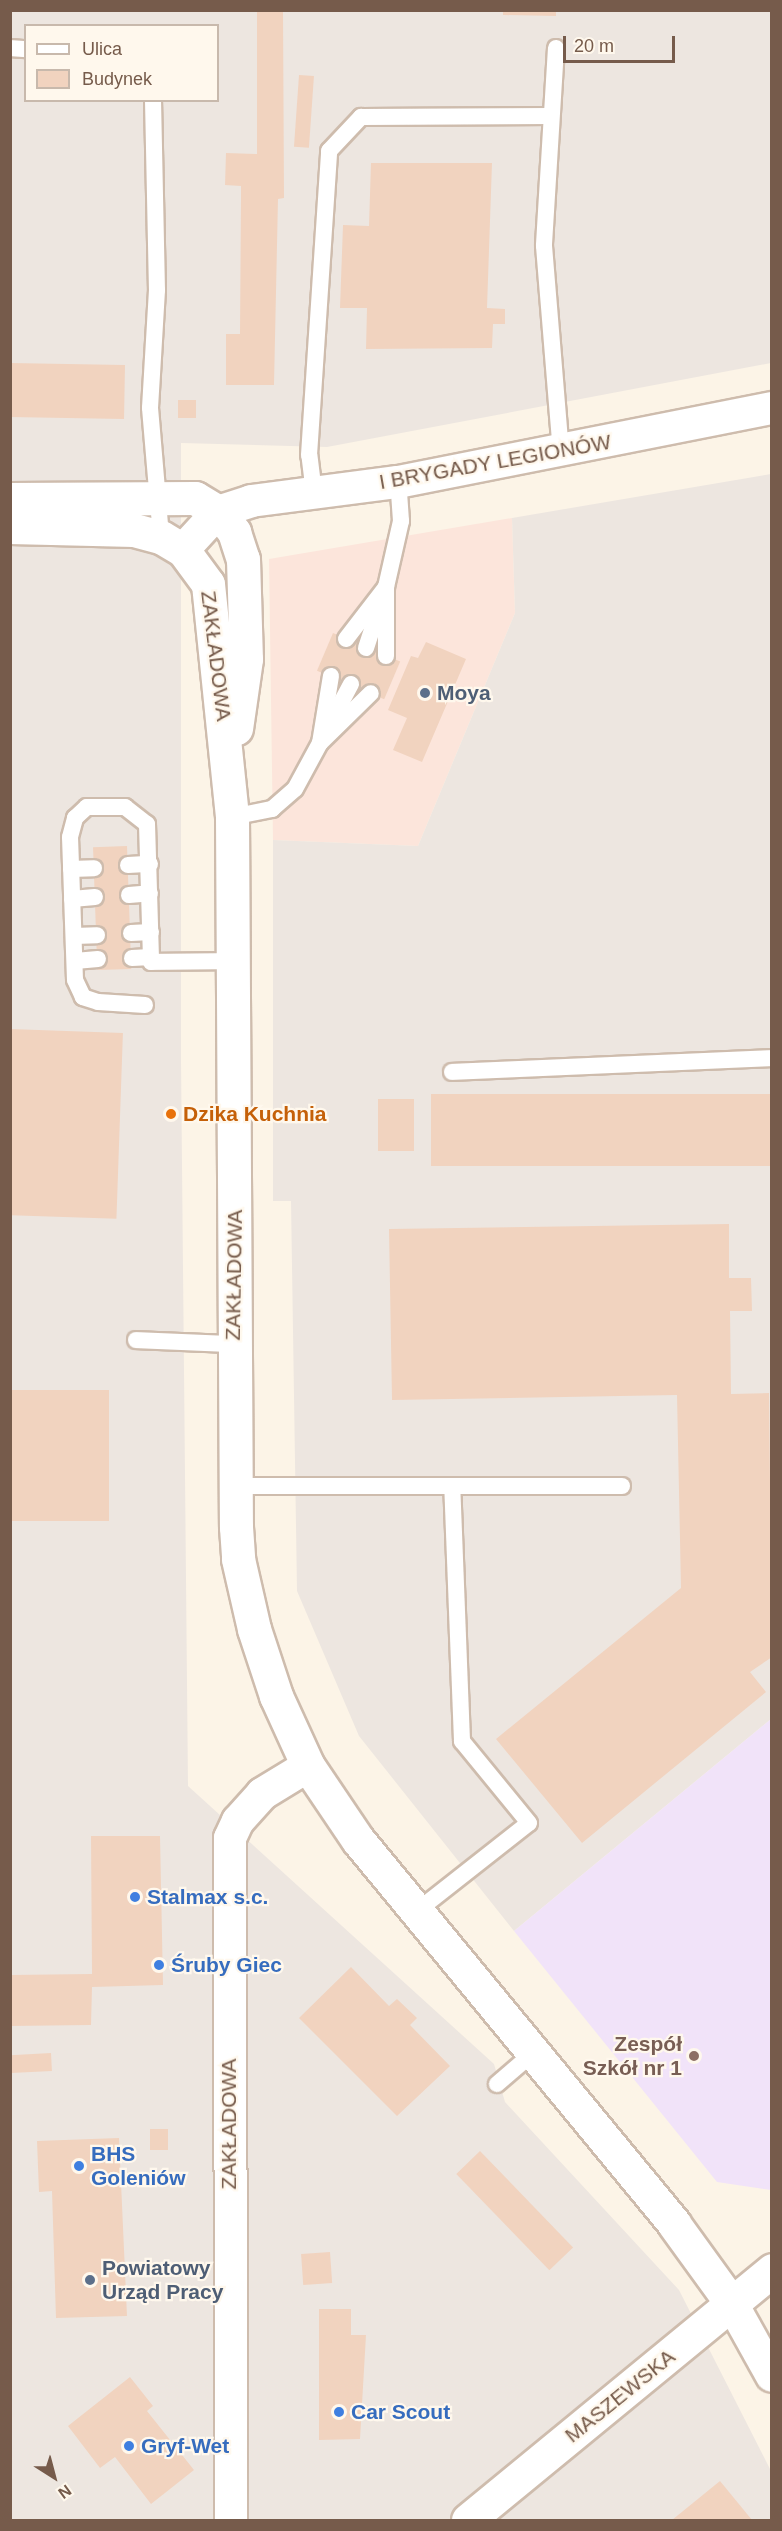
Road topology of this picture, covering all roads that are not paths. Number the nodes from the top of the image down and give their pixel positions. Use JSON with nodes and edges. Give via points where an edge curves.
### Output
{"nodes":[{"id":1,"x":556,"y":48,"type":"dead end"},
{"id":2,"x":153,"y":102,"type":"edge"},
{"id":3,"x":551,"y":116,"type":"junction"},
{"id":4,"x":771,"y":408,"type":"edge"},
{"id":5,"x":561,"y":452,"type":"junction"},
{"id":6,"x":398,"y":482,"type":"junction"},
{"id":7,"x":314,"y":493,"type":"junction"},
{"id":8,"x":155,"y":498,"type":"junction"},
{"id":9,"x":10,"y":499,"type":"edge"},
{"id":10,"x":218,"y":512,"type":"junction"},
{"id":11,"x":10,"y":527,"type":"edge"},
{"id":12,"x":172,"y":543,"type":"junction"},
{"id":13,"x":386,"y":587,"type":"junction"},
{"id":14,"x":345,"y":639,"type":"dead end"},
{"id":15,"x":366,"y":648,"type":"dead end"},
{"id":16,"x":386,"y":656,"type":"dead end"},
{"id":17,"x":331,"y":676,"type":"dead end"},
{"id":18,"x":351,"y":684,"type":"dead end"},
{"id":19,"x":371,"y":693,"type":"dead end"},
{"id":20,"x":320,"y":743,"type":"junction"},
{"id":21,"x":230,"y":771,"type":"junction"},
{"id":22,"x":232,"y":817,"type":"junction"},
{"id":23,"x":150,"y":864,"type":"junction"},
{"id":24,"x":128,"y":865,"type":"dead end"},
{"id":25,"x":94,"y":868,"type":"dead end"},
{"id":26,"x":71,"y":869,"type":"junction"},
{"id":27,"x":150,"y":893,"type":"junction"},
{"id":28,"x":129,"y":895,"type":"dead end"},
{"id":29,"x":95,"y":897,"type":"dead end"},
{"id":30,"x":72,"y":898,"type":"junction"},
{"id":31,"x":151,"y":932,"type":"junction"},
{"id":32,"x":131,"y":933,"type":"dead end"},
{"id":33,"x":97,"y":935,"type":"dead end"},
{"id":34,"x":74,"y":936,"type":"junction"},
{"id":35,"x":132,"y":958,"type":"dead end"},
{"id":36,"x":98,"y":959,"type":"dead end"},
{"id":37,"x":151,"y":960,"type":"junction"},
{"id":38,"x":75,"y":961,"type":"junction"},
{"id":39,"x":233,"y":961,"type":"junction"},
{"id":40,"x":145,"y":1005,"type":"dead end"},
{"id":41,"x":771,"y":1058,"type":"edge"},
{"id":42,"x":452,"y":1072,"type":"dead end"},
{"id":43,"x":136,"y":1340,"type":"dead end"},
{"id":44,"x":233,"y":1344,"type":"junction"},
{"id":45,"x":235,"y":1486,"type":"junction"},
{"id":46,"x":452,"y":1486,"type":"junction"},
{"id":47,"x":622,"y":1486,"type":"dead end"},
{"id":48,"x":308,"y":1766,"type":"junction"},
{"id":49,"x":417,"y":1911,"type":"junction"},
{"id":50,"x":533,"y":2053,"type":"junction"},
{"id":51,"x":497,"y":2084,"type":"dead end"},
{"id":52,"x":771,"y":2270,"type":"edge"},
{"id":53,"x":732,"y":2304,"type":"junction"},
{"id":54,"x":771,"y":2376,"type":"edge"},
{"id":55,"x":231,"y":2520,"type":"edge"},
{"id":56,"x":468,"y":2520,"type":"edge"}],
"edges":[{"from":1,"to":3,"type":"lane"},
{"from":2,"to":8,"type":"lane","via":[[157,290],[150,408]]},
{"from":3,"to":5,"type":"lane","via":[[544,246]]},
{"from":3,"to":7,"type":"lane","via":[[361,117],[329,151],[309,455]]},
{"from":4,"to":5,"type":"street","name":"I BRYGADY LEGIONÓW"},
{"from":5,"to":6,"type":"street","name":"I BRYGADY LEGIONÓW"},
{"from":6,"to":7,"type":"street","name":"I BRYGADY LEGIONÓW"},
{"from":6,"to":13,"type":"lane","via":[[401,521]]},
{"from":7,"to":10,"type":"street","name":"I BRYGADY LEGIONÓW","via":[[251,501]]},
{"from":8,"to":9,"type":"street"},
{"from":8,"to":10,"type":"street","via":[[195,498]]},
{"from":8,"to":12,"type":"lane"},
{"from":10,"to":12,"type":"street","name":"I BRYGADY LEGIONÓW"},
{"from":10,"to":21,"type":"street","name":"ZAKŁADOWA","via":[[234,532],[243,559],[246,660]]},
{"from":11,"to":12,"type":"street","via":[[134,530]]},
{"from":12,"to":21,"type":"street","name":"ZAKŁADOWA","via":[[208,584]]},
{"from":13,"to":14,"type":"lane"},
{"from":13,"to":15,"type":"lane"},
{"from":13,"to":16,"type":"lane"},
{"from":17,"to":20,"type":"lane"},
{"from":18,"to":20,"type":"lane"},
{"from":19,"to":20,"type":"lane"},
{"from":20,"to":22,"type":"lane","via":[[295,789],[272,808]]},
{"from":21,"to":22,"type":"street","name":"ZAKŁADOWA"},
{"from":22,"to":39,"type":"street","name":"ZAKŁADOWA"},
{"from":23,"to":24,"type":"lane"},
{"from":23,"to":26,"type":"lane","via":[[147,824],[139,813],[108,804],[87,807],[75,818],[70,837]]},
{"from":23,"to":27,"type":"lane"},
{"from":25,"to":26,"type":"lane"},
{"from":26,"to":30,"type":"lane"},
{"from":27,"to":28,"type":"lane"},
{"from":27,"to":31,"type":"lane"},
{"from":29,"to":30,"type":"lane"},
{"from":30,"to":34,"type":"lane"},
{"from":31,"to":32,"type":"lane"},
{"from":31,"to":37,"type":"lane"},
{"from":33,"to":34,"type":"lane"},
{"from":34,"to":38,"type":"lane"},
{"from":35,"to":37,"type":"lane"},
{"from":36,"to":38,"type":"lane"},
{"from":37,"to":39,"type":"lane"},
{"from":38,"to":40,"type":"lane","via":[[75,980],[83,997],[98,1002]]},
{"from":39,"to":44,"type":"street","name":"ZAKŁADOWA"},
{"from":41,"to":42,"type":"lane"},
{"from":43,"to":44,"type":"lane"},
{"from":44,"to":45,"type":"street","name":"ZAKŁADOWA"},
{"from":45,"to":46,"type":"lane"},
{"from":45,"to":48,"type":"street","name":"ZAKŁADOWA","via":[[238,1559],[254,1629],[276,1696]]},
{"from":46,"to":47,"type":"lane"},
{"from":46,"to":49,"type":"lane","via":[[462,1741],[529,1823]]},
{"from":48,"to":49,"type":"street","name":"ZAKŁADOWA","via":[[358,1840]]},
{"from":48,"to":55,"type":"street","name":"ZAKŁADOWA","via":[[262,1794],[238,1821],[230,1838]]},
{"from":49,"to":50,"type":"street","name":"ZAKŁADOWA"},
{"from":50,"to":51,"type":"lane"},
{"from":50,"to":53,"type":"street","name":"ZAKŁADOWA","via":[[718,2279]]},
{"from":52,"to":53,"type":"street","name":"MASZEWSKA"},
{"from":53,"to":54,"type":"street"},
{"from":53,"to":56,"type":"street","name":"MASZEWSKA"}]}
